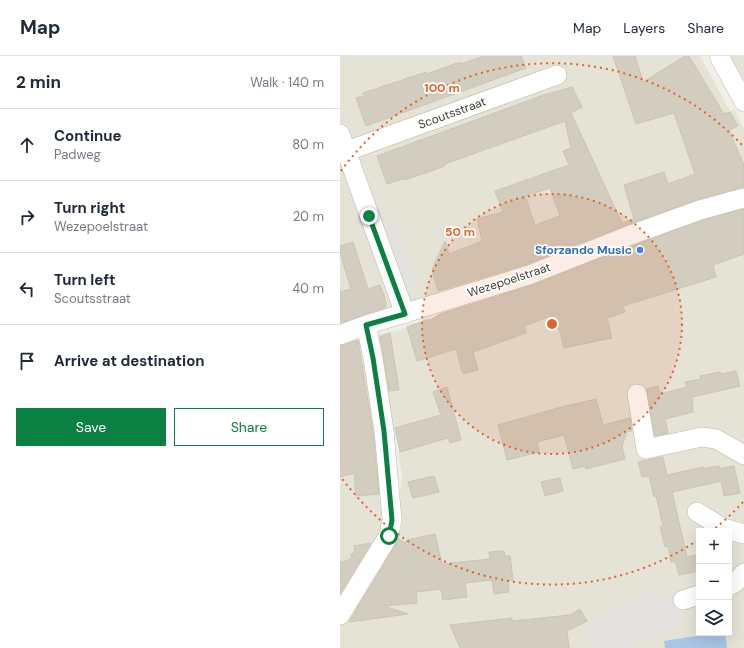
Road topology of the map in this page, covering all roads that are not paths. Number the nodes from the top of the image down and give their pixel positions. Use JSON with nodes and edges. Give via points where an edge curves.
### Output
{"nodes":[{"id":1,"x":719,"y":56,"type":"edge"},
{"id":2,"x":557,"y":75,"type":"dead end"},
{"id":3,"x":744,"y":102,"type":"edge"},
{"id":4,"x":343,"y":142,"type":"edge"},
{"id":5,"x":744,"y":198,"type":"edge"},
{"id":6,"x":405,"y":314,"type":"junction"},
{"id":7,"x":366,"y":325,"type":"junction"},
{"id":8,"x":340,"y":335,"type":"edge"},
{"id":9,"x":637,"y":394,"type":"dead end"},
{"id":10,"x":744,"y":455,"type":"edge"},
{"id":11,"x":697,"y":512,"type":"dead end"},
{"id":12,"x":744,"y":534,"type":"edge"},
{"id":13,"x":744,"y":573,"type":"edge"},
{"id":14,"x":732,"y":584,"type":"edge"},
{"id":15,"x":340,"y":615,"type":"edge"}],
"edges":[{"from":1,"to":3,"type":"street"},
{"from":2,"to":4,"type":"street","name":"Scoutsstraat"},
{"from":4,"to":6,"type":"street","name":"Scoutsstraat"},
{"from":5,"to":6,"type":"street","name":"Wezepoelstraat","via":[[700,210],[529,275]]},
{"from":6,"to":7,"type":"street","name":"Wezepoelstraat"},
{"from":7,"to":8,"type":"street","name":"Wezepoelstraat"},
{"from":7,"to":15,"type":"street","via":[[384,431],[392,520],[389,536]]},
{"from":9,"to":10,"type":"street","via":[[646,449],[702,437],[716,439]]},
{"from":11,"to":12,"type":"street","via":[[723,528]]},
{"from":13,"to":14,"type":"street"}]}
